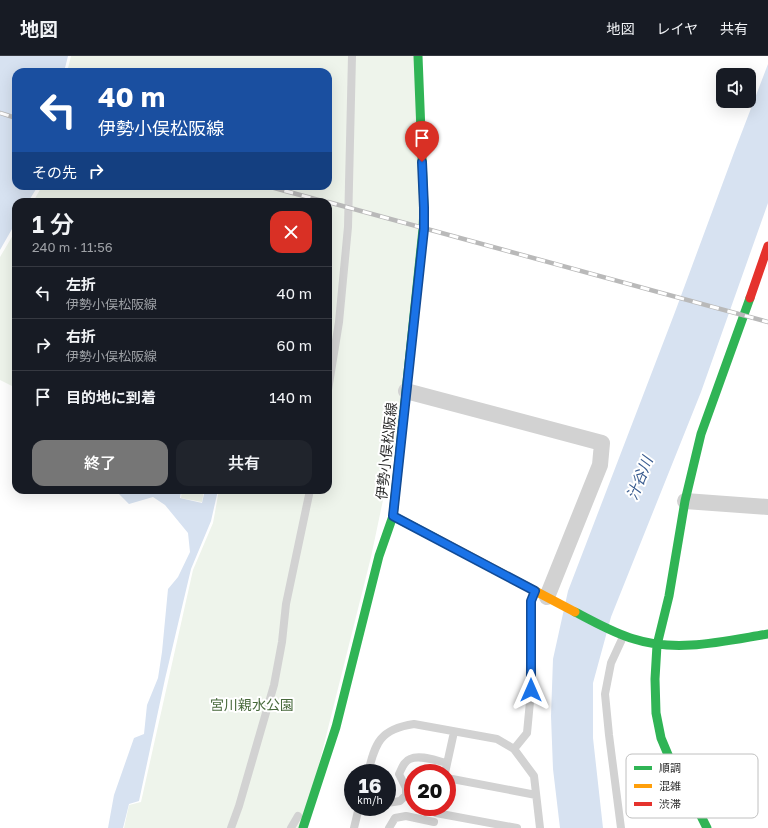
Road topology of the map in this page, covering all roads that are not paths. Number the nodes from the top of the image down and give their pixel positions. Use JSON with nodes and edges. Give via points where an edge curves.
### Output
{"nodes":[{"id":1,"x":352,"y":56,"type":"edge"},
{"id":2,"x":418,"y":56,"type":"edge"},
{"id":3,"x":768,"y":246,"type":"edge"},
{"id":4,"x":332,"y":365,"type":"edge"},
{"id":5,"x":406,"y":391,"type":"junction"},
{"id":6,"x":309,"y":494,"type":"edge"},
{"id":7,"x":685,"y":501,"type":"junction"},
{"id":8,"x":768,"y":507,"type":"edge"},
{"id":9,"x":393,"y":516,"type":"junction"},
{"id":10,"x":545,"y":596,"type":"junction"},
{"id":11,"x":768,"y":634,"type":"edge"},
{"id":12,"x":622,"y":635,"type":"junction"},
{"id":13,"x":657,"y":644,"type":"junction"},
{"id":14,"x":454,"y":732,"type":"junction"},
{"id":15,"x":514,"y":749,"type":"junction"},
{"id":16,"x":668,"y":754,"type":"edge"},
{"id":17,"x":447,"y":763,"type":"joint"},
{"id":18,"x":370,"y":764,"type":"edge"},
{"id":19,"x":456,"y":780,"type":"edge"},
{"id":20,"x":317,"y":784,"type":"junction"},
{"id":21,"x":536,"y":795,"type":"junction"},
{"id":22,"x":396,"y":802,"type":"edge"},
{"id":23,"x":456,"y":814,"type":"edge"},
{"id":24,"x":357,"y":816,"type":"edge"},
{"id":25,"x":702,"y":818,"type":"edge"},
{"id":26,"x":434,"y":825,"type":"edge"},
{"id":27,"x":231,"y":828,"type":"edge"},
{"id":28,"x":291,"y":828,"type":"edge"},
{"id":29,"x":302,"y":828,"type":"edge"},
{"id":30,"x":354,"y":828,"type":"edge"},
{"id":31,"x":389,"y":828,"type":"edge"},
{"id":32,"x":517,"y":828,"type":"edge"},
{"id":33,"x":540,"y":828,"type":"edge"},
{"id":34,"x":621,"y":828,"type":"edge"},
{"id":35,"x":707,"y":828,"type":"edge"}],
"edges":[{"from":1,"to":4,"type":"lane","via":[[348,226],[339,322]]},
{"from":2,"to":5,"type":"street","name":"伊勢小俣松阪線","via":[[424,229]]},
{"from":3,"to":7,"type":"street","via":[[701,434]]},
{"from":5,"to":9,"type":"street","name":"伊勢小俣松阪線"},
{"from":5,"to":10,"type":"street","via":[[602,443],[600,465]]},
{"from":6,"to":27,"type":"lane","via":[[286,604],[274,685]]},
{"from":7,"to":8,"type":"street"},
{"from":7,"to":13,"type":"street","via":[[669,596]]},
{"from":9,"to":10,"type":"street","name":"伊勢小俣松阪線"},
{"from":9,"to":20,"type":"street","via":[[379,556],[336,727]]},
{"from":10,"to":12,"type":"street","name":"伊勢小俣松阪線"},
{"from":10,"to":15,"type":"lane","via":[[531,601],[531,690],[527,734]]},
{"from":11,"to":13,"type":"street","name":"伊勢小俣松阪線","via":[[696,645]]},
{"from":12,"to":13,"type":"street","name":"伊勢小俣松阪線","via":[[641,642]]},
{"from":12,"to":34,"type":"lane","via":[[610,663],[605,694]]},
{"from":13,"to":16,"type":"street","via":[[656,706],[661,738]]},
{"from":14,"to":15,"type":"lane","via":[[497,739]]},
{"from":14,"to":17,"type":"lane"},
{"from":14,"to":18,"type":"lane","via":[[414,724],[402,726],[382,736],[372,754]]},
{"from":15,"to":21,"type":"lane","via":[[534,776]]},
{"from":17,"to":22,"type":"lane","via":[[418,758],[410,759],[403,764],[400,774],[406,795]]},
{"from":19,"to":21,"type":"lane"},
{"from":20,"to":28,"type":"lane"},
{"from":20,"to":29,"type":"street"},
{"from":21,"to":33,"type":"lane"},
{"from":23,"to":32,"type":"lane"},
{"from":24,"to":30,"type":"lane"},
{"from":25,"to":35,"type":"street"},
{"from":26,"to":31,"type":"lane","via":[[406,816],[395,818]]}]}
